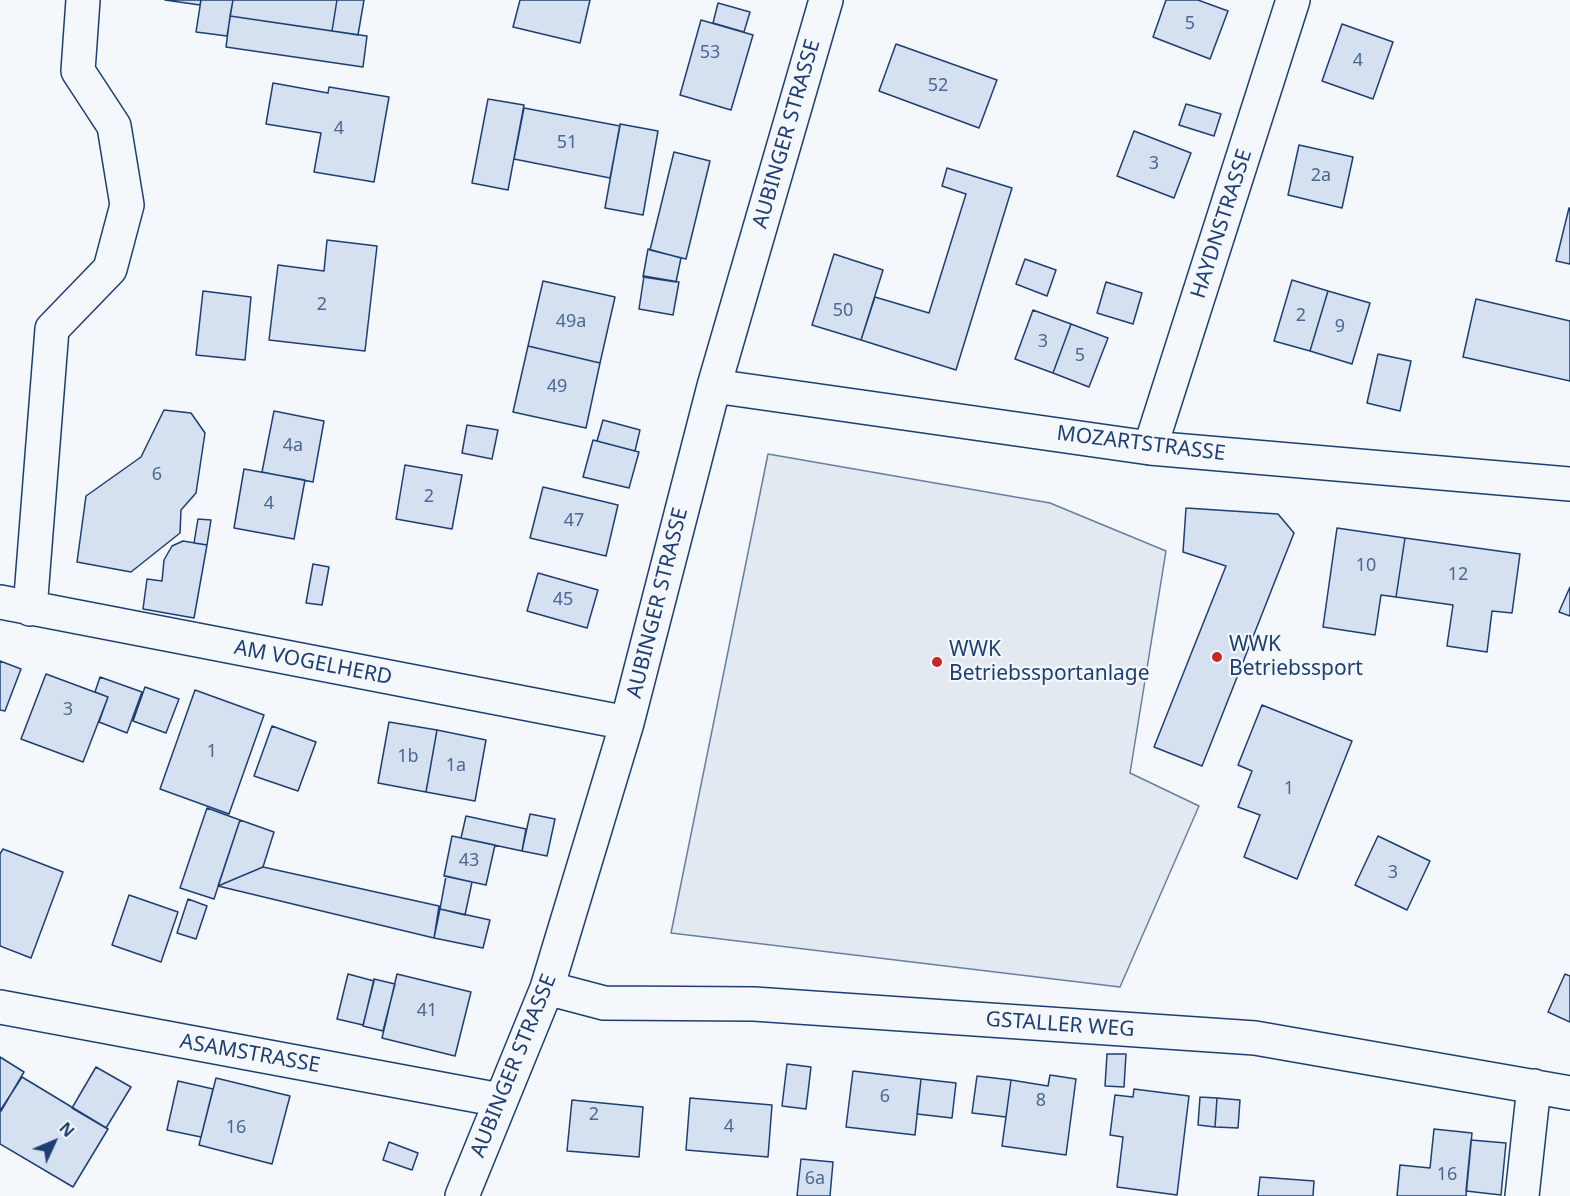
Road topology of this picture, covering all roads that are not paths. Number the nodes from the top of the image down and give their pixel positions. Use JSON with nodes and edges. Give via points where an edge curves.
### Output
{"nodes":[{"id":1,"x":83,"y":0,"type":"edge"},
{"id":2,"x":826,"y":0,"type":"edge"},
{"id":3,"x":1293,"y":0,"type":"edge"},
{"id":4,"x":714,"y":386,"type":"junction"},
{"id":5,"x":1150,"y":448,"type":"junction"},
{"id":6,"x":1570,"y":484,"type":"edge"},
{"id":7,"x":15,"y":606,"type":"edge"},
{"id":8,"x":627,"y":723,"type":"junction"},
{"id":9,"x":547,"y":988,"type":"junction"},
{"id":10,"x":0,"y":1007,"type":"edge"},
{"id":11,"x":1534,"y":1086,"type":"junction"},
{"id":12,"x":1570,"y":1093,"type":"edge"},
{"id":13,"x":500,"y":1100,"type":"junction"},
{"id":14,"x":462,"y":1196,"type":"edge"},
{"id":15,"x":1522,"y":1196,"type":"edge"}],
"edges":[{"from":1,"to":7,"type":"street","via":[[78,71],[114,126],[127,205],[110,269],[52,328]]},
{"from":2,"to":4,"type":"street","name":"AUBINGER STRASSE"},
{"from":3,"to":5,"type":"street","name":"HAYDNSTRASSE"},
{"from":4,"to":5,"type":"street","name":"MOZARTSTRASSE"},
{"from":4,"to":8,"type":"street","name":"AUBINGER STRASSE"},
{"from":5,"to":6,"type":"street","name":"MOZARTSTRASSE"},
{"from":7,"to":8,"type":"street","name":"AM VOGELHERD"},
{"from":8,"to":9,"type":"street","name":"AUBINGER STRASSE"},
{"from":9,"to":11,"type":"street","name":"GSTALLER WEG","via":[[604,1003],[754,1004],[1256,1038]]},
{"from":9,"to":13,"type":"street","name":"AUBINGER STRASSE"},
{"from":10,"to":13,"type":"street","name":"ASAMSTRASSE"},
{"from":11,"to":12,"type":"street","name":"GSTALLER WEG"},
{"from":11,"to":15,"type":"street"},
{"from":13,"to":14,"type":"street","name":"AUBINGER STRASSE"}]}
